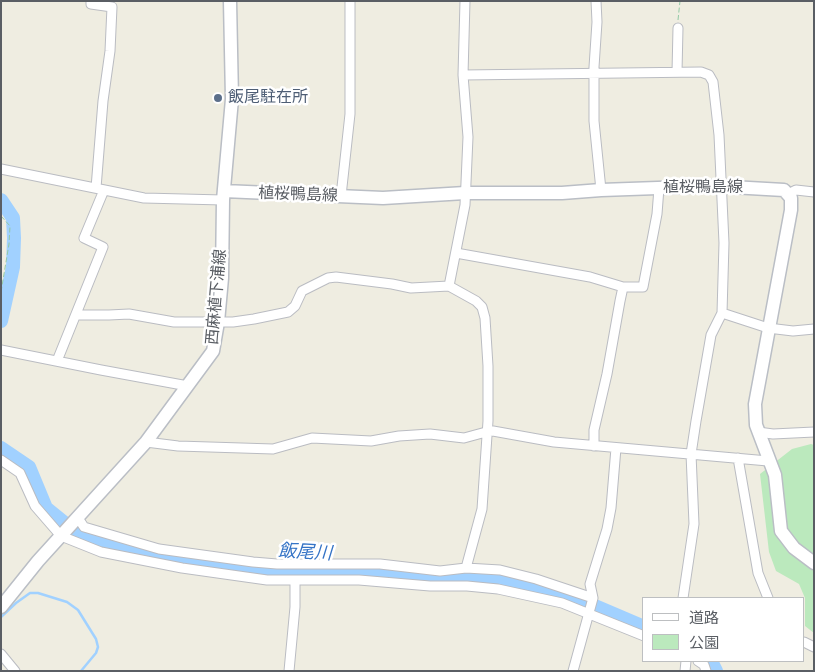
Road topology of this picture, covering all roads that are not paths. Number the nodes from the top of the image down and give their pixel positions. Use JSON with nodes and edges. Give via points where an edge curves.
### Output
{"nodes":[{"id":1,"x":91,"y":1,"type":"edge"},
{"id":2,"x":230,"y":1,"type":"edge"},
{"id":3,"x":350,"y":1,"type":"edge"},
{"id":4,"x":465,"y":1,"type":"edge"},
{"id":5,"x":596,"y":1,"type":"edge"},
{"id":6,"x":678,"y":28,"type":"road end"},
{"id":7,"x":677,"y":72,"type":"junction"},
{"id":8,"x":594,"y":74,"type":"junction"},
{"id":9,"x":463,"y":75,"type":"junction"},
{"id":10,"x":2,"y":169,"type":"edge"},
{"id":11,"x":721,"y":186,"type":"junction"},
{"id":12,"x":659,"y":188,"type":"junction"},
{"id":13,"x":100,"y":189,"type":"junction"},
{"id":14,"x":601,"y":190,"type":"junction"},
{"id":15,"x":814,"y":192,"type":"edge"},
{"id":16,"x":465,"y":193,"type":"junction"},
{"id":17,"x":788,"y":194,"type":"junction"},
{"id":18,"x":224,"y":196,"type":"junction"},
{"id":19,"x":341,"y":196,"type":"junction"},
{"id":20,"x":456,"y":253,"type":"junction"},
{"id":21,"x":449,"y":286,"type":"junction"},
{"id":22,"x":623,"y":287,"type":"junction"},
{"id":23,"x":722,"y":313,"type":"junction"},
{"id":24,"x":76,"y":315,"type":"junction"},
{"id":25,"x":218,"y":322,"type":"junction"},
{"id":26,"x":768,"y":328,"type":"junction"},
{"id":27,"x":814,"y":329,"type":"edge"},
{"id":28,"x":3,"y":350,"type":"edge"},
{"id":29,"x":57,"y":361,"type":"junction"},
{"id":30,"x":188,"y":386,"type":"junction"},
{"id":31,"x":486,"y":432,"type":"junction"},
{"id":32,"x":758,"y":432,"type":"junction"},
{"id":33,"x":814,"y":432,"type":"edge"},
{"id":34,"x":146,"y":442,"type":"junction"},
{"id":35,"x":594,"y":446,"type":"junction"},
{"id":36,"x":616,"y":448,"type":"junction"},
{"id":37,"x":691,"y":454,"type":"junction"},
{"id":38,"x":738,"y":458,"type":"junction"},
{"id":39,"x":1,"y":460,"type":"edge"},
{"id":40,"x":768,"y":460,"type":"junction"},
{"id":41,"x":76,"y":519,"type":"junction"},
{"id":42,"x":63,"y":534,"type":"junction"},
{"id":43,"x":814,"y":563,"type":"edge"},
{"id":44,"x":466,"y":568,"type":"junction"},
{"id":45,"x":295,"y":581,"type":"junction"},
{"id":46,"x":682,"y":597,"type":"edge"},
{"id":47,"x":768,"y":597,"type":"edge"},
{"id":48,"x":593,"y":598,"type":"junction"},
{"id":49,"x":1,"y":607,"type":"edge"},
{"id":50,"x":589,"y":613,"type":"junction"},
{"id":51,"x":642,"y":635,"type":"edge"},
{"id":52,"x":1,"y":654,"type":"edge"},
{"id":53,"x":572,"y":670,"type":"edge"},
{"id":54,"x":14,"y":671,"type":"edge"},
{"id":55,"x":289,"y":671,"type":"edge"}],
"edges":[{"from":1,"to":13,"type":"street","via":[[91,4],[112,7],[103,101]]},
{"from":2,"to":18,"type":"main road","name":"西麻植下浦線","via":[[232,99]]},
{"from":3,"to":19,"type":"street","via":[[350,114]]},
{"from":4,"to":9,"type":"street"},
{"from":5,"to":8,"type":"street"},
{"from":6,"to":7,"type":"street"},
{"from":7,"to":8,"type":"street"},
{"from":7,"to":11,"type":"street","via":[[701,72],[709,75],[713,82]]},
{"from":8,"to":9,"type":"street"},
{"from":8,"to":14,"type":"street","via":[[594,121]]},
{"from":9,"to":16,"type":"street","via":[[468,137]]},
{"from":10,"to":13,"type":"street"},
{"from":11,"to":12,"type":"main road","name":"植桜鴨島線"},
{"from":11,"to":17,"type":"main road","name":"植桜鴨島線","via":[[784,190]]},
{"from":11,"to":23,"type":"street"},
{"from":12,"to":14,"type":"main road","name":"植桜鴨島線"},
{"from":12,"to":22,"type":"street","via":[[643,286]]},
{"from":13,"to":18,"type":"street","via":[[144,198]]},
{"from":13,"to":24,"type":"street","via":[[84,238],[104,247]]},
{"from":14,"to":16,"type":"main road","name":"植桜鴨島線","via":[[562,194]]},
{"from":15,"to":17,"type":"street","via":[[796,190]]},
{"from":16,"to":19,"type":"main road","name":"植桜鴨島線","via":[[383,198]]},
{"from":16,"to":20,"type":"street"},
{"from":17,"to":26,"type":"main road","via":[[791,210]]},
{"from":18,"to":19,"type":"main road","name":"植桜鴨島線"},
{"from":18,"to":25,"type":"main road","name":"西麻植下浦線"},
{"from":20,"to":21,"type":"street"},
{"from":20,"to":22,"type":"street","via":[[590,277]]},
{"from":21,"to":25,"type":"street","via":[[411,288],[336,276],[302,291],[288,312]]},
{"from":21,"to":31,"type":"street","via":[[476,301],[485,318],[488,366]]},
{"from":22,"to":35,"type":"street","via":[[594,430]]},
{"from":23,"to":26,"type":"street"},
{"from":23,"to":37,"type":"street","via":[[712,335]]},
{"from":24,"to":25,"type":"street","via":[[129,314],[174,322]]},
{"from":24,"to":29,"type":"street"},
{"from":25,"to":30,"type":"main road","name":"西麻植下浦線","via":[[213,350]]},
{"from":26,"to":27,"type":"street"},
{"from":26,"to":32,"type":"main road","via":[[755,404]]},
{"from":28,"to":29,"type":"street"},
{"from":29,"to":30,"type":"street"},
{"from":30,"to":34,"type":"main road","name":"西麻植下浦線"},
{"from":31,"to":34,"type":"street","via":[[464,438],[430,434],[371,441],[312,438],[273,448]]},
{"from":31,"to":35,"type":"street"},
{"from":31,"to":44,"type":"street","via":[[482,509]]},
{"from":32,"to":33,"type":"street"},
{"from":32,"to":40,"type":"main road"},
{"from":34,"to":41,"type":"main road","name":"西麻植下浦線"},
{"from":35,"to":36,"type":"street"},
{"from":36,"to":37,"type":"street"},
{"from":36,"to":48,"type":"street","via":[[611,508],[590,584]]},
{"from":37,"to":38,"type":"street"},
{"from":37,"to":46,"type":"street","via":[[694,524]]},
{"from":38,"to":40,"type":"street"},
{"from":38,"to":47,"type":"street","via":[[758,573]]},
{"from":39,"to":42,"type":"street","via":[[20,473],[35,506]]},
{"from":40,"to":43,"type":"main road","via":[[775,476],[781,532],[794,548]]},
{"from":41,"to":42,"type":"main road","name":"西麻植下浦線"},
{"from":41,"to":44,"type":"street","via":[[84,527],[159,549],[253,562],[380,564],[440,571]]},
{"from":42,"to":45,"type":"street","via":[[102,552],[141,561],[267,580]]},
{"from":42,"to":49,"type":"main road","name":"西麻植下浦線"},
{"from":44,"to":48,"type":"street","via":[[500,570]]},
{"from":45,"to":50,"type":"street","via":[[359,580],[498,589],[562,603]]},
{"from":45,"to":55,"type":"street"},
{"from":48,"to":50,"type":"street"},
{"from":50,"to":51,"type":"street"},
{"from":50,"to":53,"type":"street"},
{"from":52,"to":54,"type":"street"}]}
